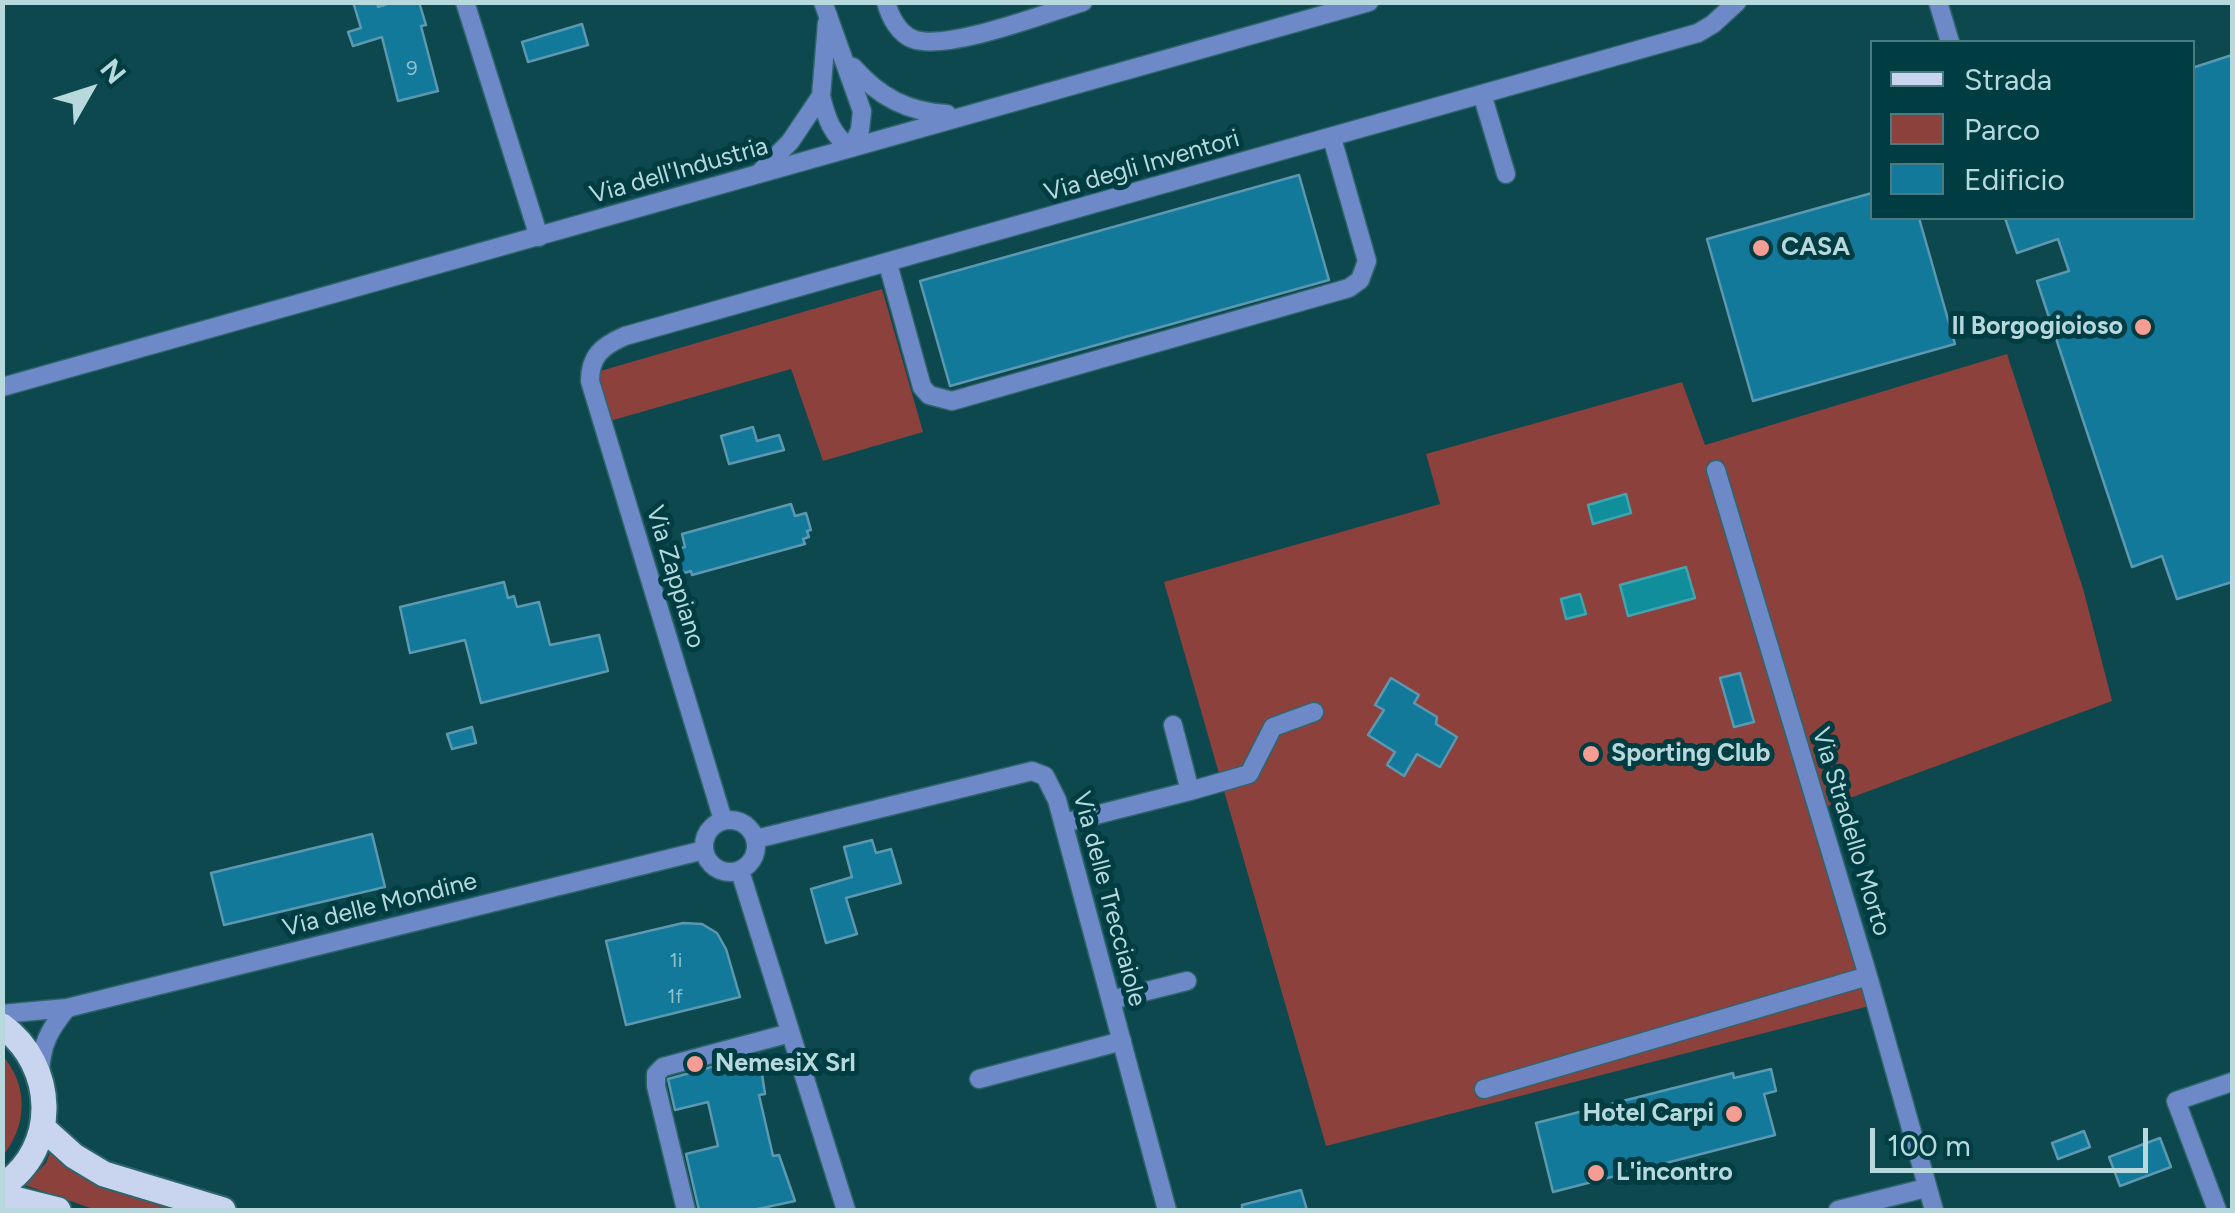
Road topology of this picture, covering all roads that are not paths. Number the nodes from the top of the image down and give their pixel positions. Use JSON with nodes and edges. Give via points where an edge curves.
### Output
{"nodes":[{"id":1,"x":465,"y":2,"type":"edge"},
{"id":2,"x":886,"y":2,"type":"edge"},
{"id":3,"x":1082,"y":2,"type":"edge"},
{"id":4,"x":1368,"y":2,"type":"edge"},
{"id":5,"x":1717,"y":2,"type":"edge"},
{"id":6,"x":1737,"y":2,"type":"edge"},
{"id":7,"x":1938,"y":2,"type":"edge"},
{"id":8,"x":826,"y":10,"type":"edge"},
{"id":9,"x":1698,"y":33,"type":"junction"},
{"id":10,"x":1949,"y":40,"type":"edge"},
{"id":11,"x":1482,"y":94,"type":"junction"},
{"id":12,"x":821,"y":96,"type":"junction"},
{"id":13,"x":964,"y":115,"type":"junction"},
{"id":14,"x":1332,"y":138,"type":"junction"},
{"id":15,"x":851,"y":148,"type":"junction"},
{"id":16,"x":1506,"y":174,"type":"dead end"},
{"id":17,"x":756,"y":175,"type":"junction"},
{"id":18,"x":540,"y":237,"type":"junction"},
{"id":19,"x":888,"y":264,"type":"junction"},
{"id":20,"x":600,"y":349,"type":"joint"},
{"id":21,"x":2,"y":387,"type":"edge"},
{"id":22,"x":1716,"y":470,"type":"dead end"},
{"id":23,"x":1314,"y":712,"type":"dead end"},
{"id":24,"x":1173,"y":725,"type":"dead end"},
{"id":25,"x":1190,"y":790,"type":"junction"},
{"id":26,"x":723,"y":820,"type":"junction"},
{"id":27,"x":1064,"y":823,"type":"junction"},
{"id":28,"x":756,"y":839,"type":"junction"},
{"id":29,"x":704,"y":850,"type":"junction"},
{"id":30,"x":740,"y":871,"type":"junction"},
{"id":31,"x":1868,"y":976,"type":"junction"},
{"id":32,"x":1187,"y":981,"type":"dead end"},
{"id":33,"x":1111,"y":1000,"type":"junction"},
{"id":34,"x":67,"y":1008,"type":"junction"},
{"id":35,"x":2,"y":1014,"type":"edge"},
{"id":36,"x":2,"y":1026,"type":"edge"},
{"id":37,"x":790,"y":1032,"type":"junction"},
{"id":38,"x":1122,"y":1041,"type":"junction"},
{"id":39,"x":40,"y":1075,"type":"junction"},
{"id":40,"x":978,"y":1079,"type":"dead end"},
{"id":41,"x":2232,"y":1082,"type":"edge"},
{"id":42,"x":1484,"y":1089,"type":"dead end"},
{"id":43,"x":43,"y":1128,"type":"junction"},
{"id":44,"x":2,"y":1186,"type":"edge"},
{"id":45,"x":1926,"y":1188,"type":"junction"},
{"id":46,"x":2,"y":1196,"type":"edge"},
{"id":47,"x":58,"y":1210,"type":"edge"},
{"id":48,"x":223,"y":1210,"type":"edge"},
{"id":49,"x":686,"y":1210,"type":"edge"},
{"id":50,"x":846,"y":1210,"type":"edge"},
{"id":51,"x":1167,"y":1210,"type":"edge"},
{"id":52,"x":1838,"y":1210,"type":"edge"},
{"id":53,"x":1934,"y":1210,"type":"edge"},
{"id":54,"x":2216,"y":1210,"type":"edge"}],
"edges":[{"from":1,"to":18,"type":"street"},
{"from":2,"to":3,"type":"street","via":[[898,28],[927,43]]},
{"from":4,"to":13,"type":"street","name":"Via dell'Industria"},
{"from":5,"to":9,"type":"street"},
{"from":6,"to":9,"type":"street","name":"Via degli Inventori"},
{"from":7,"to":10,"type":"street"},
{"from":8,"to":12,"type":"street"},
{"from":8,"to":13,"type":"street","via":[[853,66],[885,97],[922,113]]},
{"from":8,"to":15,"type":"street","via":[[859,94],[860,130]]},
{"from":9,"to":11,"type":"street","name":"Via degli Inventori"},
{"from":11,"to":14,"type":"street","name":"Via degli Inventori"},
{"from":11,"to":16,"type":"street"},
{"from":12,"to":15,"type":"street","via":[[827,120]]},
{"from":12,"to":17,"type":"street","via":[[790,142]]},
{"from":13,"to":15,"type":"street","name":"Via dell'Industria"},
{"from":14,"to":19,"type":"street","name":"Via degli Inventori"},
{"from":14,"to":19,"type":"street","via":[[1366,261],[1360,280],[1349,288],[952,401],[922,387]]},
{"from":15,"to":17,"type":"street","name":"Via dell'Industria"},
{"from":17,"to":18,"type":"street","name":"Via dell'Industria"},
{"from":18,"to":21,"type":"street","name":"Via dell'Industria"},
{"from":19,"to":20,"type":"street","name":"Via degli Inventori","via":[[625,336]]},
{"from":20,"to":26,"type":"street","name":"Via Zappiano","via":[[590,381]]},
{"from":22,"to":31,"type":"street","name":"Via Stradello Morto"},
{"from":23,"to":25,"type":"street","via":[[1272,727],[1249,774]]},
{"from":24,"to":25,"type":"street"},
{"from":25,"to":27,"type":"street"},
{"from":26,"to":28,"type":"street","via":[[740,821]]},
{"from":26,"to":29,"type":"street","via":[[706,835]]},
{"from":27,"to":28,"type":"street","name":"Via delle Trecciaiole","via":[[1052,786],[1032,771]]},
{"from":27,"to":33,"type":"street","name":"Via delle Trecciaiole"},
{"from":28,"to":30,"type":"street","via":[[755,854]]},
{"from":29,"to":30,"type":"street","via":[[716,869]]},
{"from":29,"to":34,"type":"street","name":"Via delle Mondine"},
{"from":30,"to":37,"type":"street"},
{"from":31,"to":42,"type":"street"},
{"from":31,"to":45,"type":"street","name":"Via Stradello Morto"},
{"from":32,"to":33,"type":"street"},
{"from":33,"to":38,"type":"street","name":"Via delle Trecciaiole"},
{"from":34,"to":35,"type":"street","name":"Via delle Mondine"},
{"from":34,"to":39,"type":"street","via":[[42,1045]]},
{"from":36,"to":39,"type":"main road","via":[[24,1045]]},
{"from":37,"to":49,"type":"street","via":[[656,1074]]},
{"from":37,"to":50,"type":"street"},
{"from":38,"to":40,"type":"street"},
{"from":38,"to":51,"type":"street","name":"Via delle Trecciaiole"},
{"from":39,"to":43,"type":"main road"},
{"from":41,"to":54,"type":"street","via":[[2176,1101]]},
{"from":43,"to":44,"type":"main road","via":[[24,1167]]},
{"from":43,"to":48,"type":"main road","via":[[104,1174]]},
{"from":45,"to":52,"type":"street"},
{"from":45,"to":53,"type":"street","name":"Via Stradello Morto"},
{"from":46,"to":47,"type":"main road"}]}
